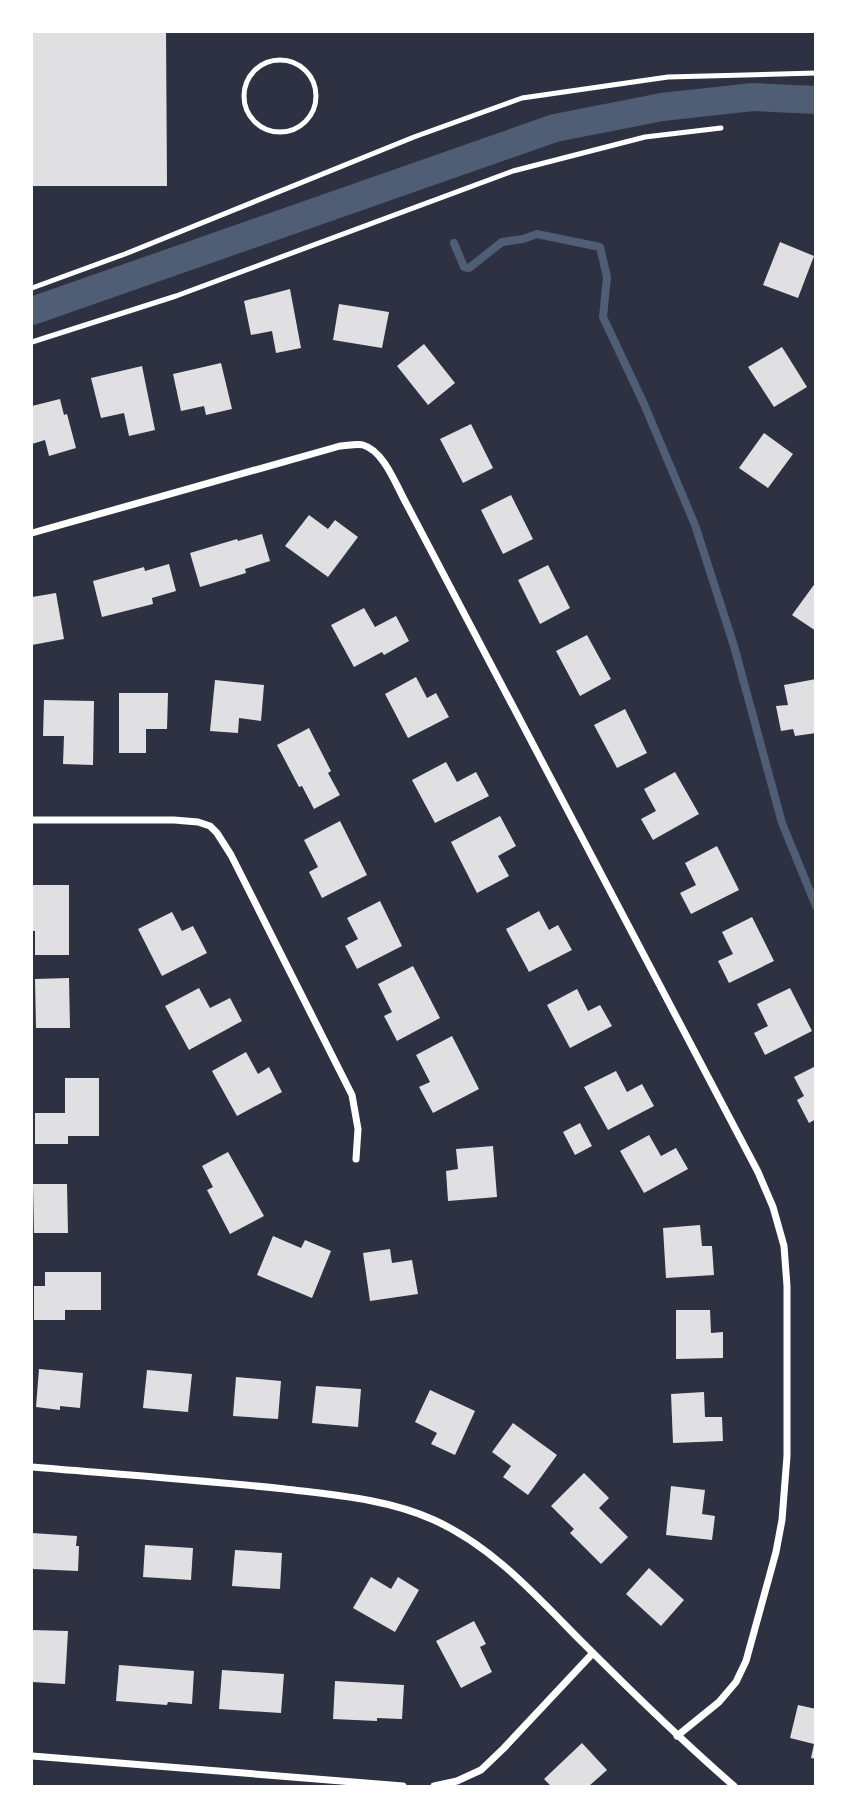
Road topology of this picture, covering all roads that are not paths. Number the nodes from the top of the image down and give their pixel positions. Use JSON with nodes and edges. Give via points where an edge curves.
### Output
{"nodes":[{"id":1,"x":816,"y":73,"type":"edge"},
{"id":2,"x":316,"y":104,"type":"joint"},
{"id":3,"x":721,"y":128,"type":"dead end"},
{"id":4,"x":32,"y":288,"type":"edge"},
{"id":5,"x":32,"y":342,"type":"edge"},
{"id":6,"x":32,"y":533,"type":"edge"},
{"id":7,"x":32,"y":820,"type":"edge"},
{"id":8,"x":356,"y":1159,"type":"dead end"},
{"id":9,"x":32,"y":1467,"type":"edge"},
{"id":10,"x":593,"y":1653,"type":"junction"},
{"id":11,"x":677,"y":1735,"type":"junction"},
{"id":12,"x":32,"y":1756,"type":"edge"},
{"id":13,"x":403,"y":1787,"type":"edge"},
{"id":14,"x":434,"y":1787,"type":"edge"},
{"id":15,"x":734,"y":1787,"type":"edge"}],
"edges":[{"from":1,"to":4,"type":"lane","via":[[668,76],[523,98]]},
{"from":2,"to":2,"type":"lane","via":[[314,81],[307,71],[287,60],[263,64],[246,82],[245,106],[259,126],[271,131],[294,130],[312,115]]},
{"from":3,"to":5,"type":"lane","via":[[645,136],[513,172],[176,296]]},
{"from":6,"to":11,"type":"street","via":[[340,446],[362,444],[387,467],[758,1172],[784,1245],[787,1455],[776,1552],[736,1682],[719,1702]]},
{"from":7,"to":8,"type":"street","via":[[187,821],[210,826],[217,833],[352,1095],[358,1129]]},
{"from":9,"to":10,"type":"street","via":[[220,1482],[351,1497],[403,1508],[435,1520],[495,1559]]},
{"from":10,"to":11,"type":"street"},
{"from":10,"to":14,"type":"street","via":[[481,1770]]},
{"from":11,"to":15,"type":"street"},
{"from":12,"to":13,"type":"street"}]}
